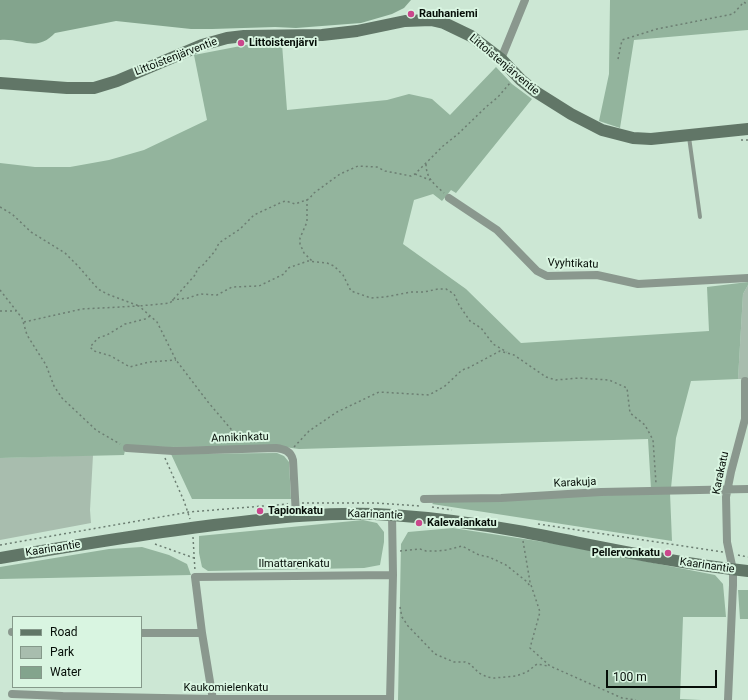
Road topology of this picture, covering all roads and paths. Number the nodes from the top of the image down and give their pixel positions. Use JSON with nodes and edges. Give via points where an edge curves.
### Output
{"nodes":[{"id":1,"x":525,"y":0,"type":"edge"},
{"id":2,"x":748,"y":5,"type":"edge"},
{"id":3,"x":618,"y":58,"type":"dead end"},
{"id":4,"x":501,"y":59,"type":"junction"},
{"id":5,"x":513,"y":80,"type":"dead end"},
{"id":6,"x":0,"y":83,"type":"edge"},
{"id":7,"x":748,"y":129,"type":"edge"},
{"id":8,"x":689,"y":136,"type":"junction"},
{"id":9,"x":426,"y":164,"type":"junction"},
{"id":10,"x":415,"y":174,"type":"junction"},
{"id":11,"x":430,"y":180,"type":"junction"},
{"id":12,"x":449,"y":198,"type":"joint"},
{"id":13,"x":307,"y":200,"type":"junction"},
{"id":14,"x":0,"y":207,"type":"edge"},
{"id":15,"x":700,"y":217,"type":"dead end"},
{"id":16,"x":312,"y":261,"type":"junction"},
{"id":17,"x":748,"y":278,"type":"edge"},
{"id":18,"x":0,"y":290,"type":"edge"},
{"id":19,"x":172,"y":300,"type":"junction"},
{"id":20,"x":139,"y":306,"type":"junction"},
{"id":21,"x":0,"y":311,"type":"edge"},
{"id":22,"x":17,"y":311,"type":"junction"},
{"id":23,"x":150,"y":316,"type":"junction"},
{"id":24,"x":24,"y":322,"type":"junction"},
{"id":25,"x":511,"y":354,"type":"junction"},
{"id":26,"x":176,"y":360,"type":"junction"},
{"id":27,"x":745,"y":381,"type":"dead end"},
{"id":28,"x":127,"y":448,"type":"joint"},
{"id":29,"x":248,"y":450,"type":"junction"},
{"id":30,"x":163,"y":451,"type":"junction"},
{"id":31,"x":289,"y":452,"type":"junction"},
{"id":32,"x":748,"y":489,"type":"edge"},
{"id":33,"x":728,"y":490,"type":"junction"},
{"id":34,"x":657,"y":491,"type":"junction"},
{"id":35,"x":424,"y":499,"type":"dead end"},
{"id":36,"x":392,"y":515,"type":"junction"},
{"id":37,"x":296,"y":516,"type":"junction"},
{"id":38,"x":191,"y":521,"type":"dead end"},
{"id":39,"x":521,"y":532,"type":"junction"},
{"id":40,"x":193,"y":534,"type":"dead end"},
{"id":41,"x":155,"y":544,"type":"dead end"},
{"id":42,"x":392,"y":552,"type":"junction"},
{"id":43,"x":0,"y":558,"type":"edge"},
{"id":44,"x":194,"y":558,"type":"junction"},
{"id":45,"x":733,"y":570,"type":"junction"},
{"id":46,"x":748,"y":571,"type":"edge"},
{"id":47,"x":392,"y":575,"type":"junction"},
{"id":48,"x":195,"y":577,"type":"junction"},
{"id":49,"x":532,"y":589,"type":"junction"},
{"id":50,"x":400,"y":603,"type":"dead end"},
{"id":51,"x":142,"y":632,"type":"edge"},
{"id":52,"x":202,"y":633,"type":"junction"},
{"id":53,"x":550,"y":666,"type":"junction"},
{"id":54,"x":12,"y":694,"type":"dead end"},
{"id":55,"x":62,"y":698,"type":"edge"},
{"id":56,"x":213,"y":699,"type":"edge"},
{"id":57,"x":390,"y":699,"type":"edge"},
{"id":58,"x":636,"y":700,"type":"edge"},
{"id":59,"x":728,"y":700,"type":"edge"}],
"edges":[{"from":1,"to":4,"type":"street"},
{"from":2,"to":3,"type":"path","via":[[744,2],[733,14],[657,29],[622,40]]},
{"from":4,"to":6,"type":"street","name":"Littoistenjärventie","via":[[466,33],[444,23],[421,19],[329,34],[244,36],[212,41],[117,81],[94,88]]},
{"from":4,"to":8,"type":"street","name":"Littoistenjärventie","via":[[536,92],[602,130],[634,138]]},
{"from":5,"to":9,"type":"path"},
{"from":7,"to":8,"type":"street","name":"Littoistenjärventie"},
{"from":8,"to":15,"type":"lane"},
{"from":9,"to":10,"type":"path"},
{"from":9,"to":11,"type":"path"},
{"from":10,"to":11,"type":"path"},
{"from":10,"to":13,"type":"path","via":[[411,176],[385,172],[377,167],[358,166],[340,174]]},
{"from":11,"to":12,"type":"path"},
{"from":12,"to":17,"type":"street","name":"Vyyhtikatu","via":[[497,230],[537,271],[547,276],[597,275],[638,284]]},
{"from":13,"to":16,"type":"path","via":[[307,222],[300,244]]},
{"from":13,"to":19,"type":"path","via":[[296,204],[282,202],[254,215],[240,229],[219,242],[215,251]]},
{"from":14,"to":20,"type":"path","via":[[12,214],[31,232],[65,253],[98,289]]},
{"from":16,"to":19,"type":"path","via":[[288,268],[284,274],[259,286],[232,287],[217,295],[200,294]]},
{"from":16,"to":25,"type":"path","via":[[334,266],[343,275],[351,291],[371,298],[446,289],[454,294],[470,321],[481,328],[493,344]]},
{"from":18,"to":22,"type":"path"},
{"from":19,"to":20,"type":"path","via":[[170,303]]},
{"from":20,"to":23,"type":"path"},
{"from":20,"to":24,"type":"path","via":[[82,309]]},
{"from":21,"to":22,"type":"path"},
{"from":22,"to":24,"type":"path"},
{"from":23,"to":26,"type":"path","via":[[157,322]]},
{"from":23,"to":26,"type":"path","via":[[125,324],[98,338],[90,347],[130,367],[149,362]]},
{"from":24,"to":28,"type":"path","via":[[27,335],[62,398],[96,430]]},
{"from":25,"to":31,"type":"path","via":[[500,351],[462,370],[445,386],[429,395],[379,392],[337,412],[308,431]]},
{"from":25,"to":34,"type":"path","via":[[546,377],[556,380],[609,380],[627,388],[630,413],[645,426],[653,440]]},
{"from":26,"to":29,"type":"path"},
{"from":27,"to":33,"type":"street","name":"Karakatu","via":[[745,419]]},
{"from":28,"to":30,"type":"street","name":"Annikinkatu"},
{"from":29,"to":30,"type":"street","name":"Annikinkatu"},
{"from":29,"to":31,"type":"street","name":"Annikinkatu","via":[[280,448]]},
{"from":30,"to":38,"type":"path"},
{"from":31,"to":37,"type":"street","via":[[293,460]]},
{"from":32,"to":33,"type":"street","name":"Karakuja"},
{"from":33,"to":34,"type":"street","name":"Karakuja"},
{"from":33,"to":45,"type":"street","name":"Karakatu","via":[[727,542]]},
{"from":34,"to":35,"type":"street","name":"Karakuja"},
{"from":36,"to":37,"type":"street","name":"Kaarinantie"},
{"from":36,"to":39,"type":"street","name":"Kaarinantie","via":[[447,520]]},
{"from":36,"to":42,"type":"street"},
{"from":37,"to":43,"type":"street","name":"Kaarinantie","via":[[167,531]]},
{"from":39,"to":45,"type":"street","name":"Kaarinantie"},
{"from":39,"to":49,"type":"path"},
{"from":40,"to":44,"type":"path"},
{"from":41,"to":44,"type":"path"},
{"from":42,"to":47,"type":"street"},
{"from":42,"to":49,"type":"path","via":[[420,549],[436,551],[462,546],[506,565],[526,580]]},
{"from":44,"to":48,"type":"path"},
{"from":45,"to":46,"type":"street","name":"Kaarinantie"},
{"from":45,"to":59,"type":"street"},
{"from":47,"to":48,"type":"street","name":"Ilmattarenkatu"},
{"from":47,"to":57,"type":"street"},
{"from":48,"to":52,"type":"street"},
{"from":49,"to":53,"type":"path","via":[[540,612],[530,648]]},
{"from":50,"to":53,"type":"path","via":[[402,617],[408,626],[435,654],[454,662],[470,664],[487,677],[516,676],[537,664]]},
{"from":51,"to":52,"type":"street"},
{"from":52,"to":56,"type":"street"},
{"from":53,"to":58,"type":"path","via":[[622,698]]},
{"from":54,"to":55,"type":"street","name":"Kaukomielenkatu"},
{"from":55,"to":56,"type":"street","name":"Kaukomielenkatu"},
{"from":56,"to":57,"type":"street","name":"Kaukomielenkatu"}]}
